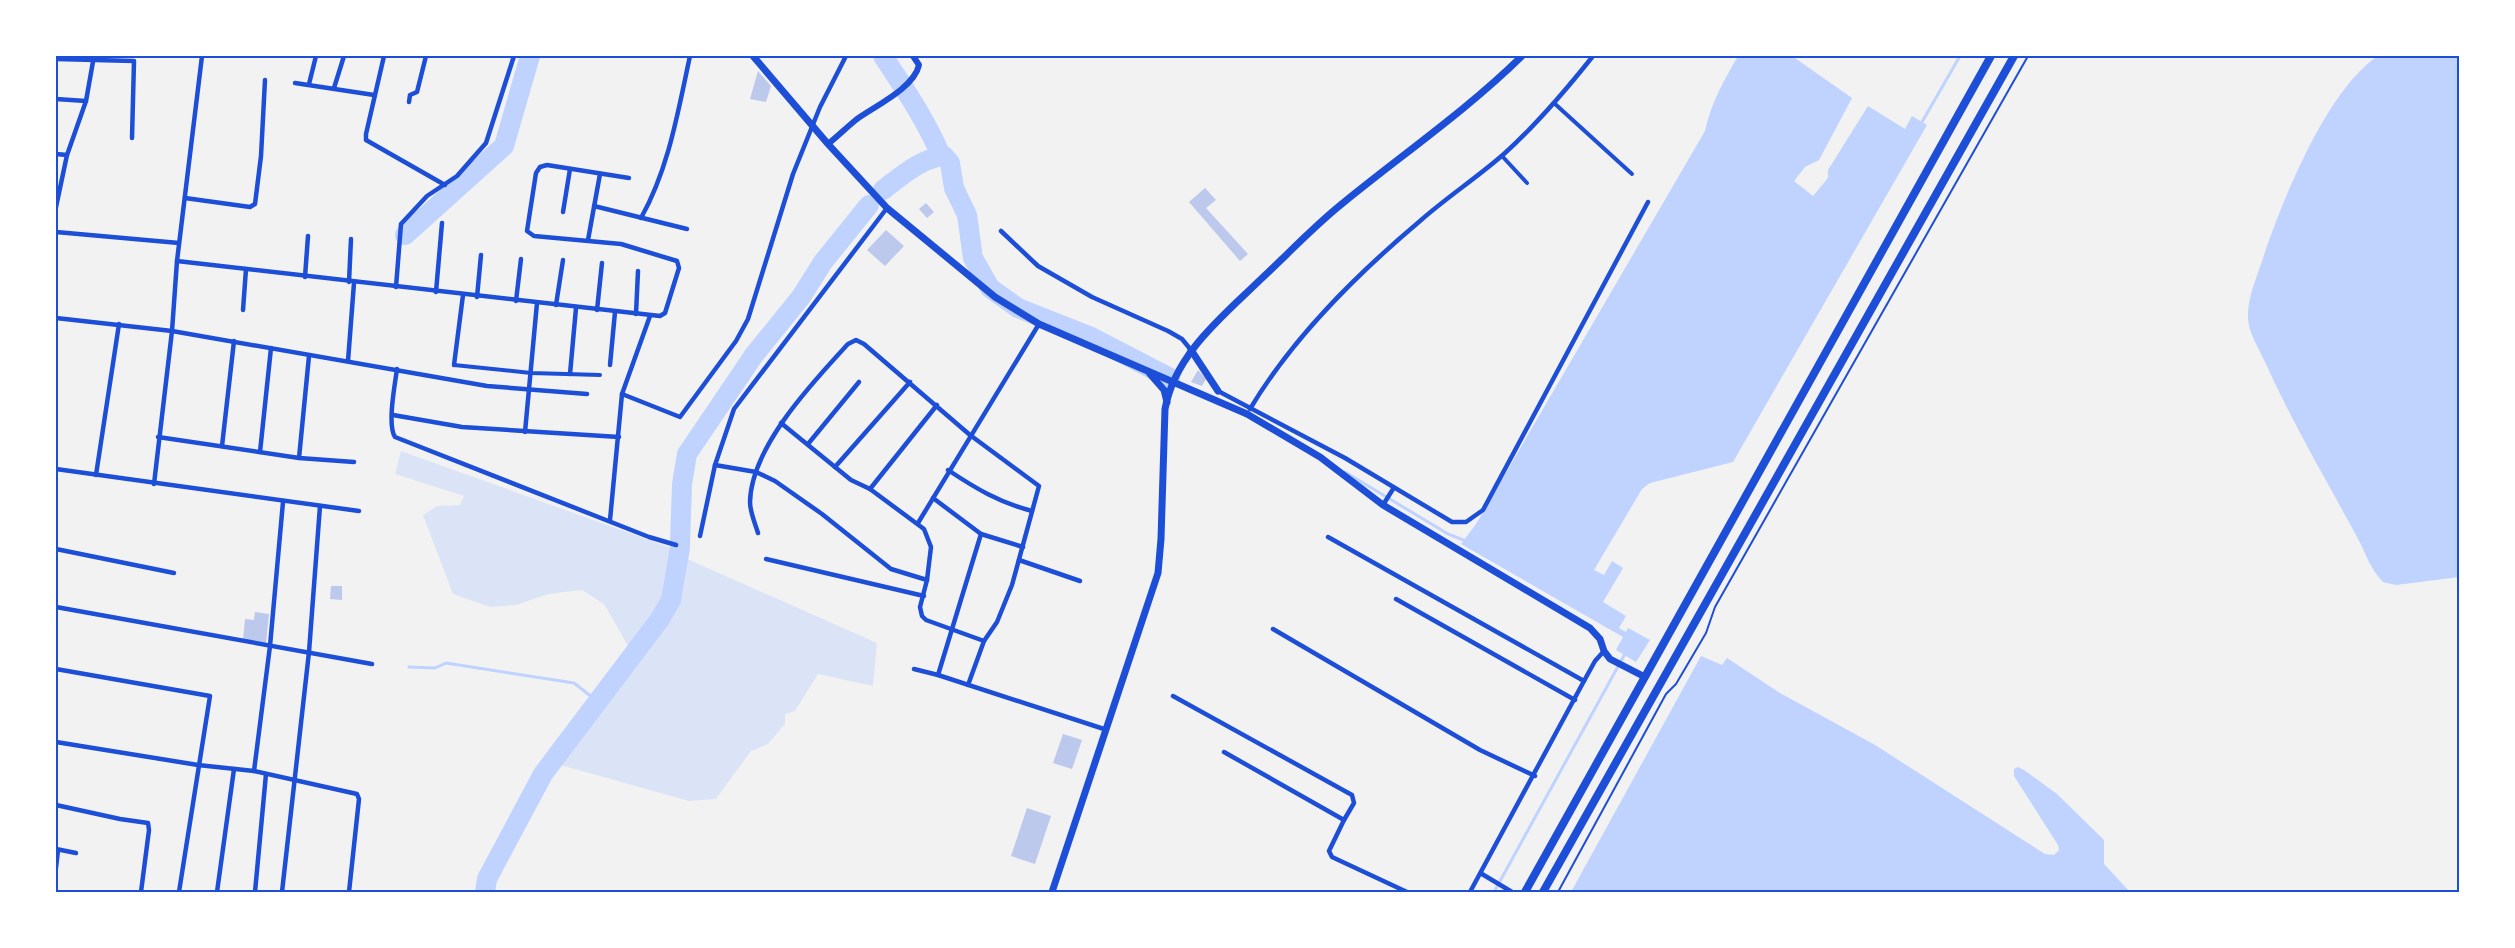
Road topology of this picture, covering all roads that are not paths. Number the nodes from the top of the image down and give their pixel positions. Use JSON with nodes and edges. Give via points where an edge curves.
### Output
{"nodes":[{"id":1,"x":202,"y":56,"type":"edge"},
{"id":2,"x":316,"y":56,"type":"edge"},
{"id":3,"x":344,"y":56,"type":"edge"},
{"id":4,"x":384,"y":56,"type":"edge"},
{"id":5,"x":426,"y":56,"type":"edge"},
{"id":6,"x":514,"y":56,"type":"edge"},
{"id":7,"x":690,"y":56,"type":"edge"},
{"id":8,"x":753,"y":56,"type":"edge"},
{"id":9,"x":846,"y":56,"type":"edge"},
{"id":10,"x":913,"y":56,"type":"edge"},
{"id":11,"x":1522,"y":56,"type":"edge"},
{"id":12,"x":1593,"y":56,"type":"edge"},
{"id":13,"x":1991,"y":56,"type":"edge"},
{"id":14,"x":2014,"y":56,"type":"edge"},
{"id":15,"x":94,"y":58,"type":"edge"},
{"id":16,"x":56,"y":59,"type":"edge"},
{"id":17,"x":265,"y":80,"type":"dead end"},
{"id":18,"x":295,"y":83,"type":"dead end"},
{"id":19,"x":309,"y":84,"type":"junction"},
{"id":20,"x":334,"y":88,"type":"junction"},
{"id":21,"x":375,"y":95,"type":"junction"},
{"id":22,"x":56,"y":99,"type":"edge"},
{"id":23,"x":86,"y":100,"type":"junction"},
{"id":24,"x":409,"y":102,"type":"dead end"},
{"id":25,"x":1554,"y":103,"type":"junction"},
{"id":26,"x":813,"y":126,"type":"junction"},
{"id":27,"x":132,"y":138,"type":"dead end"},
{"id":28,"x":828,"y":144,"type":"junction"},
{"id":29,"x":56,"y":154,"type":"edge"},
{"id":30,"x":67,"y":155,"type":"junction"},
{"id":31,"x":1502,"y":156,"type":"junction"},
{"id":32,"x":570,"y":169,"type":"junction"},
{"id":33,"x":600,"y":174,"type":"junction"},
{"id":34,"x":1632,"y":174,"type":"dead end"},
{"id":35,"x":629,"y":178,"type":"dead end"},
{"id":36,"x":1527,"y":183,"type":"dead end"},
{"id":37,"x":445,"y":185,"type":"junction"},
{"id":38,"x":184,"y":198,"type":"junction"},
{"id":39,"x":1648,"y":202,"type":"dead end"},
{"id":40,"x":594,"y":206,"type":"junction"},
{"id":41,"x":56,"y":207,"type":"edge"},
{"id":42,"x":887,"y":208,"type":"junction"},
{"id":43,"x":563,"y":212,"type":"dead end"},
{"id":44,"x":641,"y":218,"type":"junction"},
{"id":45,"x":442,"y":223,"type":"dead end"},
{"id":46,"x":687,"y":229,"type":"dead end"},
{"id":47,"x":1001,"y":231,"type":"dead end"},
{"id":48,"x":56,"y":232,"type":"edge"},
{"id":49,"x":308,"y":236,"type":"dead end"},
{"id":50,"x":351,"y":239,"type":"dead end"},
{"id":51,"x":588,"y":240,"type":"junction"},
{"id":52,"x":179,"y":243,"type":"junction"},
{"id":53,"x":481,"y":255,"type":"dead end"},
{"id":54,"x":521,"y":259,"type":"dead end"},
{"id":55,"x":563,"y":260,"type":"dead end"},
{"id":56,"x":177,"y":261,"type":"junction"},
{"id":57,"x":602,"y":263,"type":"dead end"},
{"id":58,"x":246,"y":269,"type":"junction"},
{"id":59,"x":638,"y":271,"type":"dead end"},
{"id":60,"x":305,"y":277,"type":"junction"},
{"id":61,"x":351,"y":282,"type":"junction"},
{"id":62,"x":396,"y":287,"type":"junction"},
{"id":63,"x":436,"y":292,"type":"junction"},
{"id":64,"x":463,"y":295,"type":"junction"},
{"id":65,"x":477,"y":297,"type":"junction"},
{"id":66,"x":516,"y":301,"type":"junction"},
{"id":67,"x":537,"y":303,"type":"junction"},
{"id":68,"x":556,"y":305,"type":"junction"},
{"id":69,"x":576,"y":308,"type":"junction"},
{"id":70,"x":243,"y":309,"type":"dead end"},
{"id":71,"x":597,"y":310,"type":"junction"},
{"id":72,"x":615,"y":312,"type":"junction"},
{"id":73,"x":636,"y":314,"type":"junction"},
{"id":74,"x":650,"y":316,"type":"junction"},
{"id":75,"x":56,"y":318,"type":"edge"},
{"id":76,"x":119,"y":324,"type":"junction"},
{"id":77,"x":1039,"y":324,"type":"junction"},
{"id":78,"x":172,"y":331,"type":"junction"},
{"id":79,"x":234,"y":341,"type":"junction"},
{"id":80,"x":271,"y":348,"type":"junction"},
{"id":81,"x":1191,"y":350,"type":"junction"},
{"id":82,"x":309,"y":356,"type":"junction"},
{"id":83,"x":348,"y":361,"type":"junction"},
{"id":84,"x":610,"y":364,"type":"dead end"},
{"id":85,"x":454,"y":365,"type":"joint"},
{"id":86,"x":397,"y":369,"type":"junction"},
{"id":87,"x":1146,"y":370,"type":"junction"},
{"id":88,"x":531,"y":373,"type":"junction"},
{"id":89,"x":570,"y":374,"type":"junction"},
{"id":90,"x":600,"y":375,"type":"dead end"},
{"id":91,"x":859,"y":382,"type":"dead end"},
{"id":92,"x":910,"y":382,"type":"junction"},
{"id":93,"x":1175,"y":382,"type":"junction"},
{"id":94,"x":529,"y":389,"type":"junction"},
{"id":95,"x":1218,"y":391,"type":"joint"},
{"id":96,"x":587,"y":394,"type":"dead end"},
{"id":97,"x":622,"y":394,"type":"junction"},
{"id":98,"x":1167,"y":402,"type":"junction"},
{"id":99,"x":937,"y":405,"type":"junction"},
{"id":100,"x":1249,"y":411,"type":"junction"},
{"id":101,"x":393,"y":415,"type":"junction"},
{"id":102,"x":781,"y":423,"type":"junction"},
{"id":103,"x":525,"y":432,"type":"junction"},
{"id":104,"x":970,"y":435,"type":"junction"},
{"id":105,"x":158,"y":437,"type":"junction"},
{"id":106,"x":619,"y":437,"type":"junction"},
{"id":107,"x":808,"y":444,"type":"junction"},
{"id":108,"x":222,"y":446,"type":"junction"},
{"id":109,"x":260,"y":452,"type":"junction"},
{"id":110,"x":299,"y":458,"type":"junction"},
{"id":111,"x":354,"y":462,"type":"dead end"},
{"id":112,"x":714,"y":465,"type":"junction"},
{"id":113,"x":835,"y":467,"type":"junction"},
{"id":114,"x":56,"y":469,"type":"edge"},
{"id":115,"x":948,"y":470,"type":"junction"},
{"id":116,"x":756,"y":472,"type":"junction"},
{"id":117,"x":96,"y":474,"type":"junction"},
{"id":118,"x":154,"y":484,"type":"junction"},
{"id":119,"x":870,"y":489,"type":"junction"},
{"id":120,"x":1392,"y":490,"type":"junction"},
{"id":121,"x":933,"y":498,"type":"junction"},
{"id":122,"x":283,"y":501,"type":"junction"},
{"id":123,"x":1385,"y":503,"type":"junction"},
{"id":124,"x":320,"y":506,"type":"junction"},
{"id":125,"x":359,"y":511,"type":"dead end"},
{"id":126,"x":1032,"y":511,"type":"junction"},
{"id":127,"x":610,"y":520,"type":"junction"},
{"id":128,"x":918,"y":523,"type":"junction"},
{"id":129,"x":758,"y":533,"type":"dead end"},
{"id":130,"x":981,"y":534,"type":"junction"},
{"id":131,"x":700,"y":537,"type":"dead end"},
{"id":132,"x":1328,"y":537,"type":"dead end"},
{"id":133,"x":676,"y":545,"type":"dead end"},
{"id":134,"x":1023,"y":547,"type":"junction"},
{"id":135,"x":56,"y":549,"type":"edge"},
{"id":136,"x":766,"y":559,"type":"dead end"},
{"id":137,"x":1019,"y":560,"type":"junction"},
{"id":138,"x":174,"y":573,"type":"dead end"},
{"id":139,"x":927,"y":580,"type":"junction"},
{"id":140,"x":1080,"y":581,"type":"dead end"},
{"id":141,"x":924,"y":596,"type":"junction"},
{"id":142,"x":1396,"y":599,"type":"dead end"},
{"id":143,"x":56,"y":608,"type":"edge"},
{"id":144,"x":951,"y":629,"type":"junction"},
{"id":145,"x":1273,"y":629,"type":"dead end"},
{"id":146,"x":984,"y":641,"type":"junction"},
{"id":147,"x":270,"y":646,"type":"junction"},
{"id":148,"x":1604,"y":651,"type":"junction"},
{"id":149,"x":309,"y":652,"type":"junction"},
{"id":150,"x":372,"y":664,"type":"dead end"},
{"id":151,"x":56,"y":669,"type":"edge"},
{"id":152,"x":914,"y":669,"type":"dead end"},
{"id":153,"x":938,"y":675,"type":"junction"},
{"id":154,"x":1645,"y":677,"type":"junction"},
{"id":155,"x":1584,"y":681,"type":"junction"},
{"id":156,"x":968,"y":684,"type":"junction"},
{"id":157,"x":1173,"y":696,"type":"dead end"},
{"id":158,"x":1575,"y":700,"type":"junction"},
{"id":159,"x":1104,"y":729,"type":"junction"},
{"id":160,"x":56,"y":742,"type":"edge"},
{"id":161,"x":1224,"y":752,"type":"dead end"},
{"id":162,"x":198,"y":765,"type":"junction"},
{"id":163,"x":234,"y":769,"type":"junction"},
{"id":164,"x":254,"y":771,"type":"junction"},
{"id":165,"x":266,"y":774,"type":"junction"},
{"id":166,"x":1535,"y":776,"type":"junction"},
{"id":167,"x":294,"y":779,"type":"junction"},
{"id":168,"x":56,"y":806,"type":"edge"},
{"id":169,"x":1344,"y":820,"type":"junction"},
{"id":170,"x":57,"y":849,"type":"edge"},
{"id":171,"x":76,"y":853,"type":"dead end"},
{"id":172,"x":56,"y":868,"type":"edge"},
{"id":173,"x":1482,"y":874,"type":"junction"},
{"id":174,"x":141,"y":892,"type":"edge"},
{"id":175,"x":178,"y":892,"type":"edge"},
{"id":176,"x":217,"y":892,"type":"edge"},
{"id":177,"x":255,"y":892,"type":"edge"},
{"id":178,"x":282,"y":892,"type":"edge"},
{"id":179,"x":349,"y":892,"type":"edge"},
{"id":180,"x":1052,"y":892,"type":"edge"},
{"id":181,"x":1407,"y":892,"type":"edge"},
{"id":182,"x":1470,"y":892,"type":"edge"},
{"id":183,"x":1512,"y":892,"type":"edge"},
{"id":184,"x":1525,"y":892,"type":"edge"},
{"id":185,"x":1543,"y":892,"type":"edge"}],
"edges":[{"from":1,"to":38,"type":"street"},
{"from":2,"to":19,"type":"street"},
{"from":3,"to":20,"type":"street"},
{"from":4,"to":21,"type":"street"},
{"from":5,"to":24,"type":"street","via":[[417,92],[410,95]]},
{"from":6,"to":37,"type":"street","via":[[486,143]]},
{"from":7,"to":44,"type":"street","via":[[665,165]]},
{"from":8,"to":26,"type":"main road"},
{"from":9,"to":26,"type":"street"},
{"from":10,"to":28,"type":"street","via":[[919,65],[915,78]]},
{"from":11,"to":81,"type":"main road","via":[[1410,153],[1342,203]]},
{"from":12,"to":25,"type":"street"},
{"from":13,"to":154,"type":"main road"},
{"from":14,"to":185,"type":"main road"},
{"from":15,"to":16,"type":"street"},
{"from":15,"to":23,"type":"street"},
{"from":15,"to":27,"type":"street","via":[[134,61]]},
{"from":17,"to":38,"type":"street","via":[[255,204],[250,207]]},
{"from":18,"to":19,"type":"street"},
{"from":19,"to":20,"type":"street"},
{"from":20,"to":21,"type":"street"},
{"from":21,"to":37,"type":"street","via":[[366,140]]},
{"from":22,"to":23,"type":"street"},
{"from":23,"to":30,"type":"street"},
{"from":25,"to":31,"type":"street"},
{"from":25,"to":34,"type":"street"},
{"from":26,"to":28,"type":"main road"},
{"from":26,"to":97,"type":"street","via":[[793,174],[748,319],[736,341],[680,417]]},
{"from":28,"to":42,"type":"main road"},
{"from":29,"to":30,"type":"street"},
{"from":30,"to":41,"type":"street"},
{"from":31,"to":36,"type":"street"},
{"from":31,"to":100,"type":"street","via":[[1370,265],[1310,328]]},
{"from":32,"to":33,"type":"street"},
{"from":32,"to":43,"type":"street"},
{"from":32,"to":51,"type":"street","via":[[546,165],[537,168],[527,231],[534,236]]},
{"from":33,"to":35,"type":"street"},
{"from":33,"to":40,"type":"street"},
{"from":37,"to":62,"type":"street","via":[[428,196],[401,224]]},
{"from":38,"to":52,"type":"street"},
{"from":39,"to":120,"type":"street","via":[[1483,510],[1466,522],[1452,522]]},
{"from":40,"to":44,"type":"street"},
{"from":40,"to":51,"type":"street"},
{"from":42,"to":77,"type":"main road","via":[[995,297]]},
{"from":42,"to":112,"type":"street","via":[[734,409]]},
{"from":44,"to":46,"type":"street"},
{"from":45,"to":63,"type":"street"},
{"from":47,"to":81,"type":"street","via":[[1038,266],[1092,297],[1175,335]]},
{"from":48,"to":52,"type":"street"},
{"from":49,"to":60,"type":"street"},
{"from":50,"to":61,"type":"street"},
{"from":51,"to":74,"type":"street","via":[[628,245],[678,262],[665,313]]},
{"from":52,"to":56,"type":"street"},
{"from":53,"to":65,"type":"street"},
{"from":54,"to":66,"type":"street"},
{"from":55,"to":68,"type":"street"},
{"from":56,"to":58,"type":"street"},
{"from":56,"to":78,"type":"street"},
{"from":57,"to":71,"type":"street"},
{"from":58,"to":60,"type":"street"},
{"from":58,"to":70,"type":"street"},
{"from":59,"to":73,"type":"street"},
{"from":60,"to":61,"type":"street"},
{"from":61,"to":62,"type":"street"},
{"from":61,"to":83,"type":"street"},
{"from":62,"to":63,"type":"street"},
{"from":63,"to":64,"type":"street"},
{"from":64,"to":65,"type":"street"},
{"from":64,"to":85,"type":"street"},
{"from":65,"to":66,"type":"street"},
{"from":66,"to":67,"type":"street"},
{"from":67,"to":68,"type":"street"},
{"from":67,"to":88,"type":"street"},
{"from":68,"to":69,"type":"street"},
{"from":69,"to":71,"type":"street"},
{"from":69,"to":89,"type":"street"},
{"from":71,"to":72,"type":"street"},
{"from":72,"to":73,"type":"street"},
{"from":72,"to":84,"type":"street"},
{"from":73,"to":74,"type":"street"},
{"from":74,"to":97,"type":"street"},
{"from":75,"to":76,"type":"street"},
{"from":76,"to":78,"type":"street"},
{"from":76,"to":117,"type":"street"},
{"from":77,"to":87,"type":"main road"},
{"from":77,"to":104,"type":"street"},
{"from":78,"to":79,"type":"street"},
{"from":78,"to":105,"type":"street"},
{"from":79,"to":80,"type":"street"},
{"from":79,"to":108,"type":"street"},
{"from":80,"to":82,"type":"street"},
{"from":80,"to":109,"type":"street"},
{"from":81,"to":93,"type":"main road"},
{"from":81,"to":95,"type":"main road"},
{"from":82,"to":83,"type":"street"},
{"from":82,"to":110,"type":"street"},
{"from":83,"to":86,"type":"street"},
{"from":85,"to":88,"type":"street"},
{"from":86,"to":94,"type":"street","via":[[488,386]]},
{"from":86,"to":101,"type":"street"},
{"from":87,"to":93,"type":"main road"},
{"from":87,"to":98,"type":"main road","via":[[1164,390]]},
{"from":88,"to":89,"type":"street"},
{"from":88,"to":94,"type":"street"},
{"from":89,"to":90,"type":"street"},
{"from":91,"to":107,"type":"street"},
{"from":92,"to":99,"type":"street"},
{"from":92,"to":102,"type":"street","via":[[856,340],[805,390]]},
{"from":92,"to":113,"type":"street"},
{"from":93,"to":98,"type":"main road"},
{"from":93,"to":100,"type":"main road"},
{"from":94,"to":96,"type":"street"},
{"from":94,"to":103,"type":"street"},
{"from":95,"to":100,"type":"street"},
{"from":97,"to":106,"type":"street"},
{"from":98,"to":159,"type":"main road","via":[[1158,573]]},
{"from":99,"to":104,"type":"street"},
{"from":99,"to":119,"type":"street"},
{"from":100,"to":120,"type":"street","via":[[1345,458]]},
{"from":100,"to":123,"type":"main road"},
{"from":101,"to":103,"type":"street","via":[[462,427]]},
{"from":101,"to":127,"type":"street","via":[[395,437]]},
{"from":102,"to":107,"type":"street"},
{"from":102,"to":116,"type":"street"},
{"from":103,"to":106,"type":"street"},
{"from":104,"to":115,"type":"street"},
{"from":104,"to":126,"type":"street","via":[[1039,486]]},
{"from":105,"to":108,"type":"street"},
{"from":105,"to":118,"type":"street"},
{"from":106,"to":127,"type":"street"},
{"from":107,"to":113,"type":"street"},
{"from":108,"to":109,"type":"street"},
{"from":109,"to":110,"type":"street"},
{"from":110,"to":111,"type":"street"},
{"from":112,"to":116,"type":"street"},
{"from":112,"to":131,"type":"street"},
{"from":113,"to":119,"type":"street"},
{"from":114,"to":117,"type":"street"},
{"from":115,"to":121,"type":"street"},
{"from":115,"to":126,"type":"street","via":[[1009,506]]},
{"from":116,"to":129,"type":"street","via":[[750,500]]},
{"from":116,"to":139,"type":"street","via":[[791,491],[891,569]]},
{"from":117,"to":118,"type":"street"},
{"from":118,"to":122,"type":"street"},
{"from":119,"to":128,"type":"street"},
{"from":120,"to":123,"type":"street"},
{"from":121,"to":128,"type":"street"},
{"from":121,"to":130,"type":"street"},
{"from":122,"to":124,"type":"street"},
{"from":122,"to":147,"type":"street"},
{"from":123,"to":148,"type":"main road","via":[[1590,628]]},
{"from":124,"to":125,"type":"street"},
{"from":124,"to":149,"type":"street"},
{"from":126,"to":134,"type":"street"},
{"from":127,"to":133,"type":"street"},
{"from":128,"to":139,"type":"street","via":[[931,547]]},
{"from":130,"to":134,"type":"street"},
{"from":130,"to":144,"type":"street"},
{"from":132,"to":155,"type":"street"},
{"from":134,"to":137,"type":"street"},
{"from":135,"to":138,"type":"street"},
{"from":136,"to":141,"type":"street"},
{"from":137,"to":140,"type":"street"},
{"from":137,"to":146,"type":"street","via":[[997,622]]},
{"from":139,"to":141,"type":"street"},
{"from":141,"to":144,"type":"street","via":[[922,616]]},
{"from":142,"to":158,"type":"street"},
{"from":143,"to":147,"type":"street"},
{"from":144,"to":146,"type":"street"},
{"from":144,"to":153,"type":"street"},
{"from":145,"to":166,"type":"street","via":[[1480,750]]},
{"from":146,"to":156,"type":"street"},
{"from":147,"to":149,"type":"street"},
{"from":147,"to":164,"type":"street"},
{"from":148,"to":154,"type":"main road","via":[[1610,659]]},
{"from":148,"to":155,"type":"street"},
{"from":149,"to":150,"type":"street"},
{"from":149,"to":167,"type":"street"},
{"from":151,"to":162,"type":"street","via":[[210,696]]},
{"from":152,"to":153,"type":"street"},
{"from":153,"to":156,"type":"street"},
{"from":154,"to":184,"type":"main road"},
{"from":155,"to":158,"type":"street"},
{"from":156,"to":159,"type":"street"},
{"from":157,"to":169,"type":"street","via":[[1352,795],[1354,803]]},
{"from":158,"to":166,"type":"street"},
{"from":159,"to":180,"type":"main road"},
{"from":160,"to":162,"type":"street"},
{"from":161,"to":169,"type":"street"},
{"from":162,"to":163,"type":"street"},
{"from":162,"to":175,"type":"street"},
{"from":163,"to":164,"type":"street"},
{"from":163,"to":176,"type":"street"},
{"from":164,"to":165,"type":"street"},
{"from":165,"to":167,"type":"street"},
{"from":165,"to":177,"type":"street"},
{"from":166,"to":173,"type":"street"},
{"from":167,"to":178,"type":"street"},
{"from":167,"to":179,"type":"street","via":[[359,795]]},
{"from":168,"to":174,"type":"street","via":[[148,822]]},
{"from":169,"to":181,"type":"street","via":[[1329,851],[1332,857]]},
{"from":170,"to":171,"type":"street"},
{"from":170,"to":172,"type":"street"},
{"from":173,"to":182,"type":"street"},
{"from":173,"to":183,"type":"street"}]}
